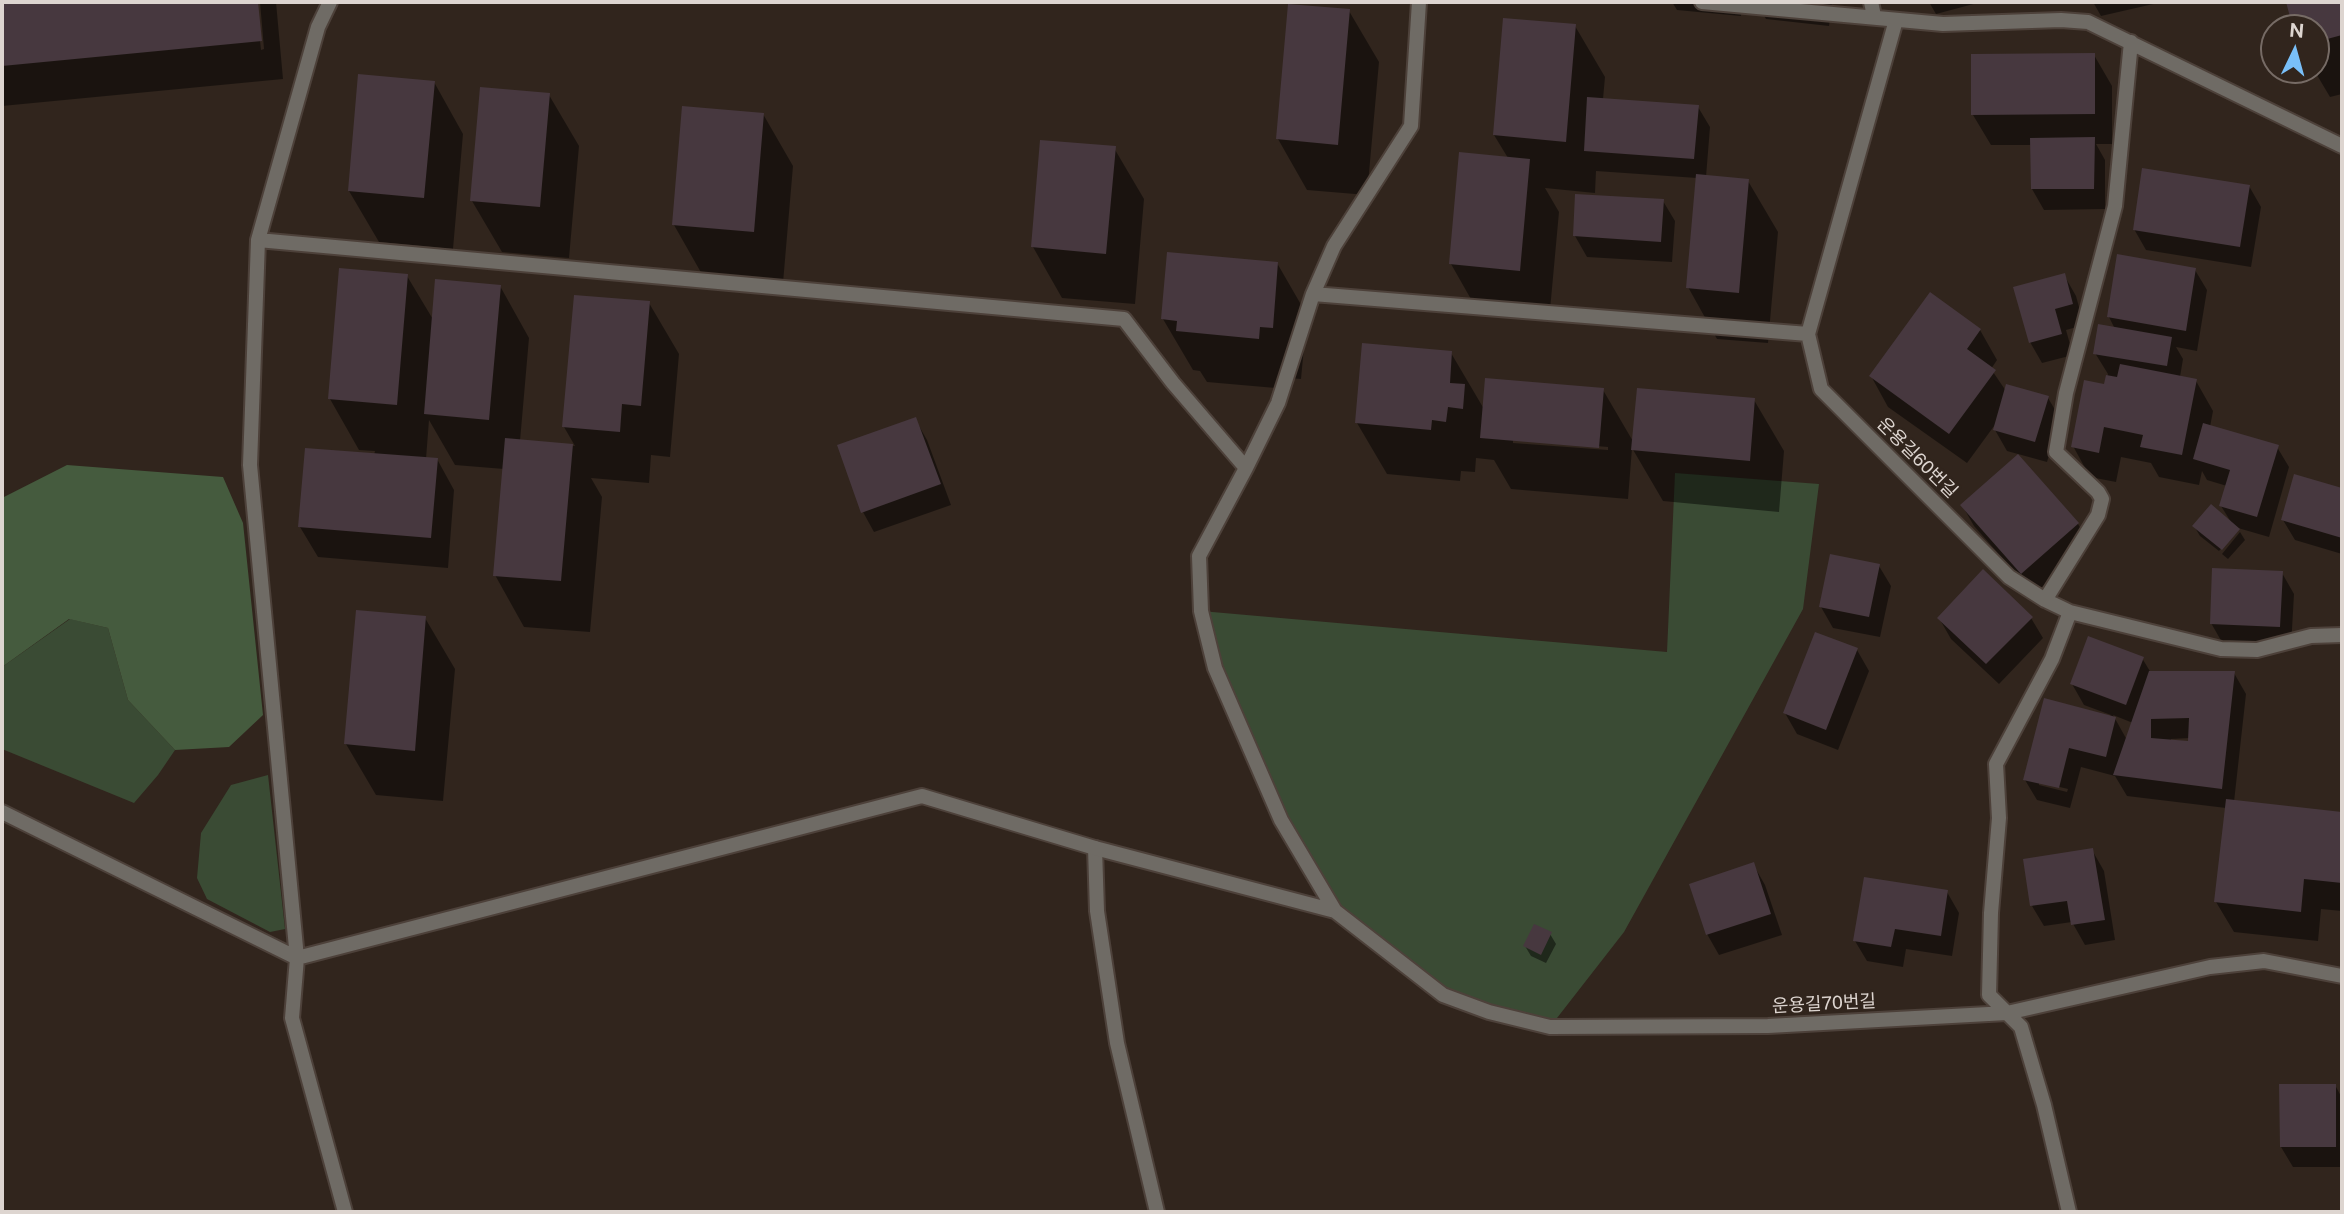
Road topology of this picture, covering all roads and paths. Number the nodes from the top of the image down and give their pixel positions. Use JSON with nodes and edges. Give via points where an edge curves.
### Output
{"nodes":[{"id":1,"x":330,"y":2,"type":"edge"},
{"id":2,"x":1419,"y":2,"type":"edge"},
{"id":3,"x":1702,"y":2,"type":"edge"},
{"id":4,"x":1872,"y":9,"type":"edge"},
{"id":5,"x":1895,"y":20,"type":"junction"},
{"id":6,"x":2131,"y":42,"type":"junction"},
{"id":7,"x":2342,"y":146,"type":"edge"},
{"id":8,"x":258,"y":240,"type":"junction"},
{"id":9,"x":1313,"y":294,"type":"junction"},
{"id":10,"x":1808,"y":334,"type":"junction"},
{"id":11,"x":1246,"y":468,"type":"junction"},
{"id":12,"x":2045,"y":600,"type":"junction"},
{"id":13,"x":2070,"y":612,"type":"junction"},
{"id":14,"x":2342,"y":635,"type":"edge"},
{"id":15,"x":2,"y":812,"type":"edge"},
{"id":16,"x":1095,"y":848,"type":"junction"},
{"id":17,"x":1335,"y":911,"type":"junction"},
{"id":18,"x":297,"y":958,"type":"junction"},
{"id":19,"x":2342,"y":976,"type":"edge"},
{"id":20,"x":2007,"y":1013,"type":"junction"},
{"id":21,"x":345,"y":1212,"type":"edge"},
{"id":22,"x":1157,"y":1212,"type":"edge"},
{"id":23,"x":2069,"y":1212,"type":"edge"}],
"edges":[{"from":1,"to":8,"type":"street","via":[[318,27]]},
{"from":2,"to":9,"type":"street","via":[[1411,125],[1334,246]]},
{"from":3,"to":4,"type":"street"},
{"from":4,"to":5,"type":"street"},
{"from":5,"to":6,"type":"street","via":[[1943,24],[2088,22]]},
{"from":5,"to":10,"type":"street","name":"운용길60번길"},
{"from":6,"to":7,"type":"street"},
{"from":6,"to":12,"type":"street","via":[[2115,206],[2066,393],[2056,452],[2102,499],[2098,515]]},
{"from":8,"to":11,"type":"street","via":[[1124,319]]},
{"from":8,"to":18,"type":"street","via":[[250,465]]},
{"from":9,"to":10,"type":"street"},
{"from":9,"to":11,"type":"street","via":[[1278,403]]},
{"from":10,"to":12,"type":"street","name":"운용길60번길","via":[[1821,389],[2009,578]]},
{"from":11,"to":17,"type":"street","via":[[1199,556],[1201,611],[1215,668],[1281,820]]},
{"from":12,"to":13,"type":"street","name":"운용길60번길"},
{"from":13,"to":14,"type":"street","name":"운용길60번길","via":[[2221,649],[2257,650],[2311,636]]},
{"from":13,"to":20,"type":"street","via":[[2052,659],[1996,764],[1999,818],[1989,995]]},
{"from":15,"to":18,"type":"street"},
{"from":16,"to":17,"type":"street"},
{"from":16,"to":18,"type":"street","via":[[922,796]]},
{"from":16,"to":22,"type":"street","via":[[1097,911],[1117,1043]]},
{"from":17,"to":20,"type":"street","name":"운용길70번길","via":[[1443,995],[1550,1027],[1769,1027]]},
{"from":18,"to":21,"type":"street","via":[[292,1018]]},
{"from":19,"to":20,"type":"street","name":"운용길70번길","via":[[2264,961],[2210,967]]},
{"from":20,"to":23,"type":"street","via":[[2021,1027]]}]}
